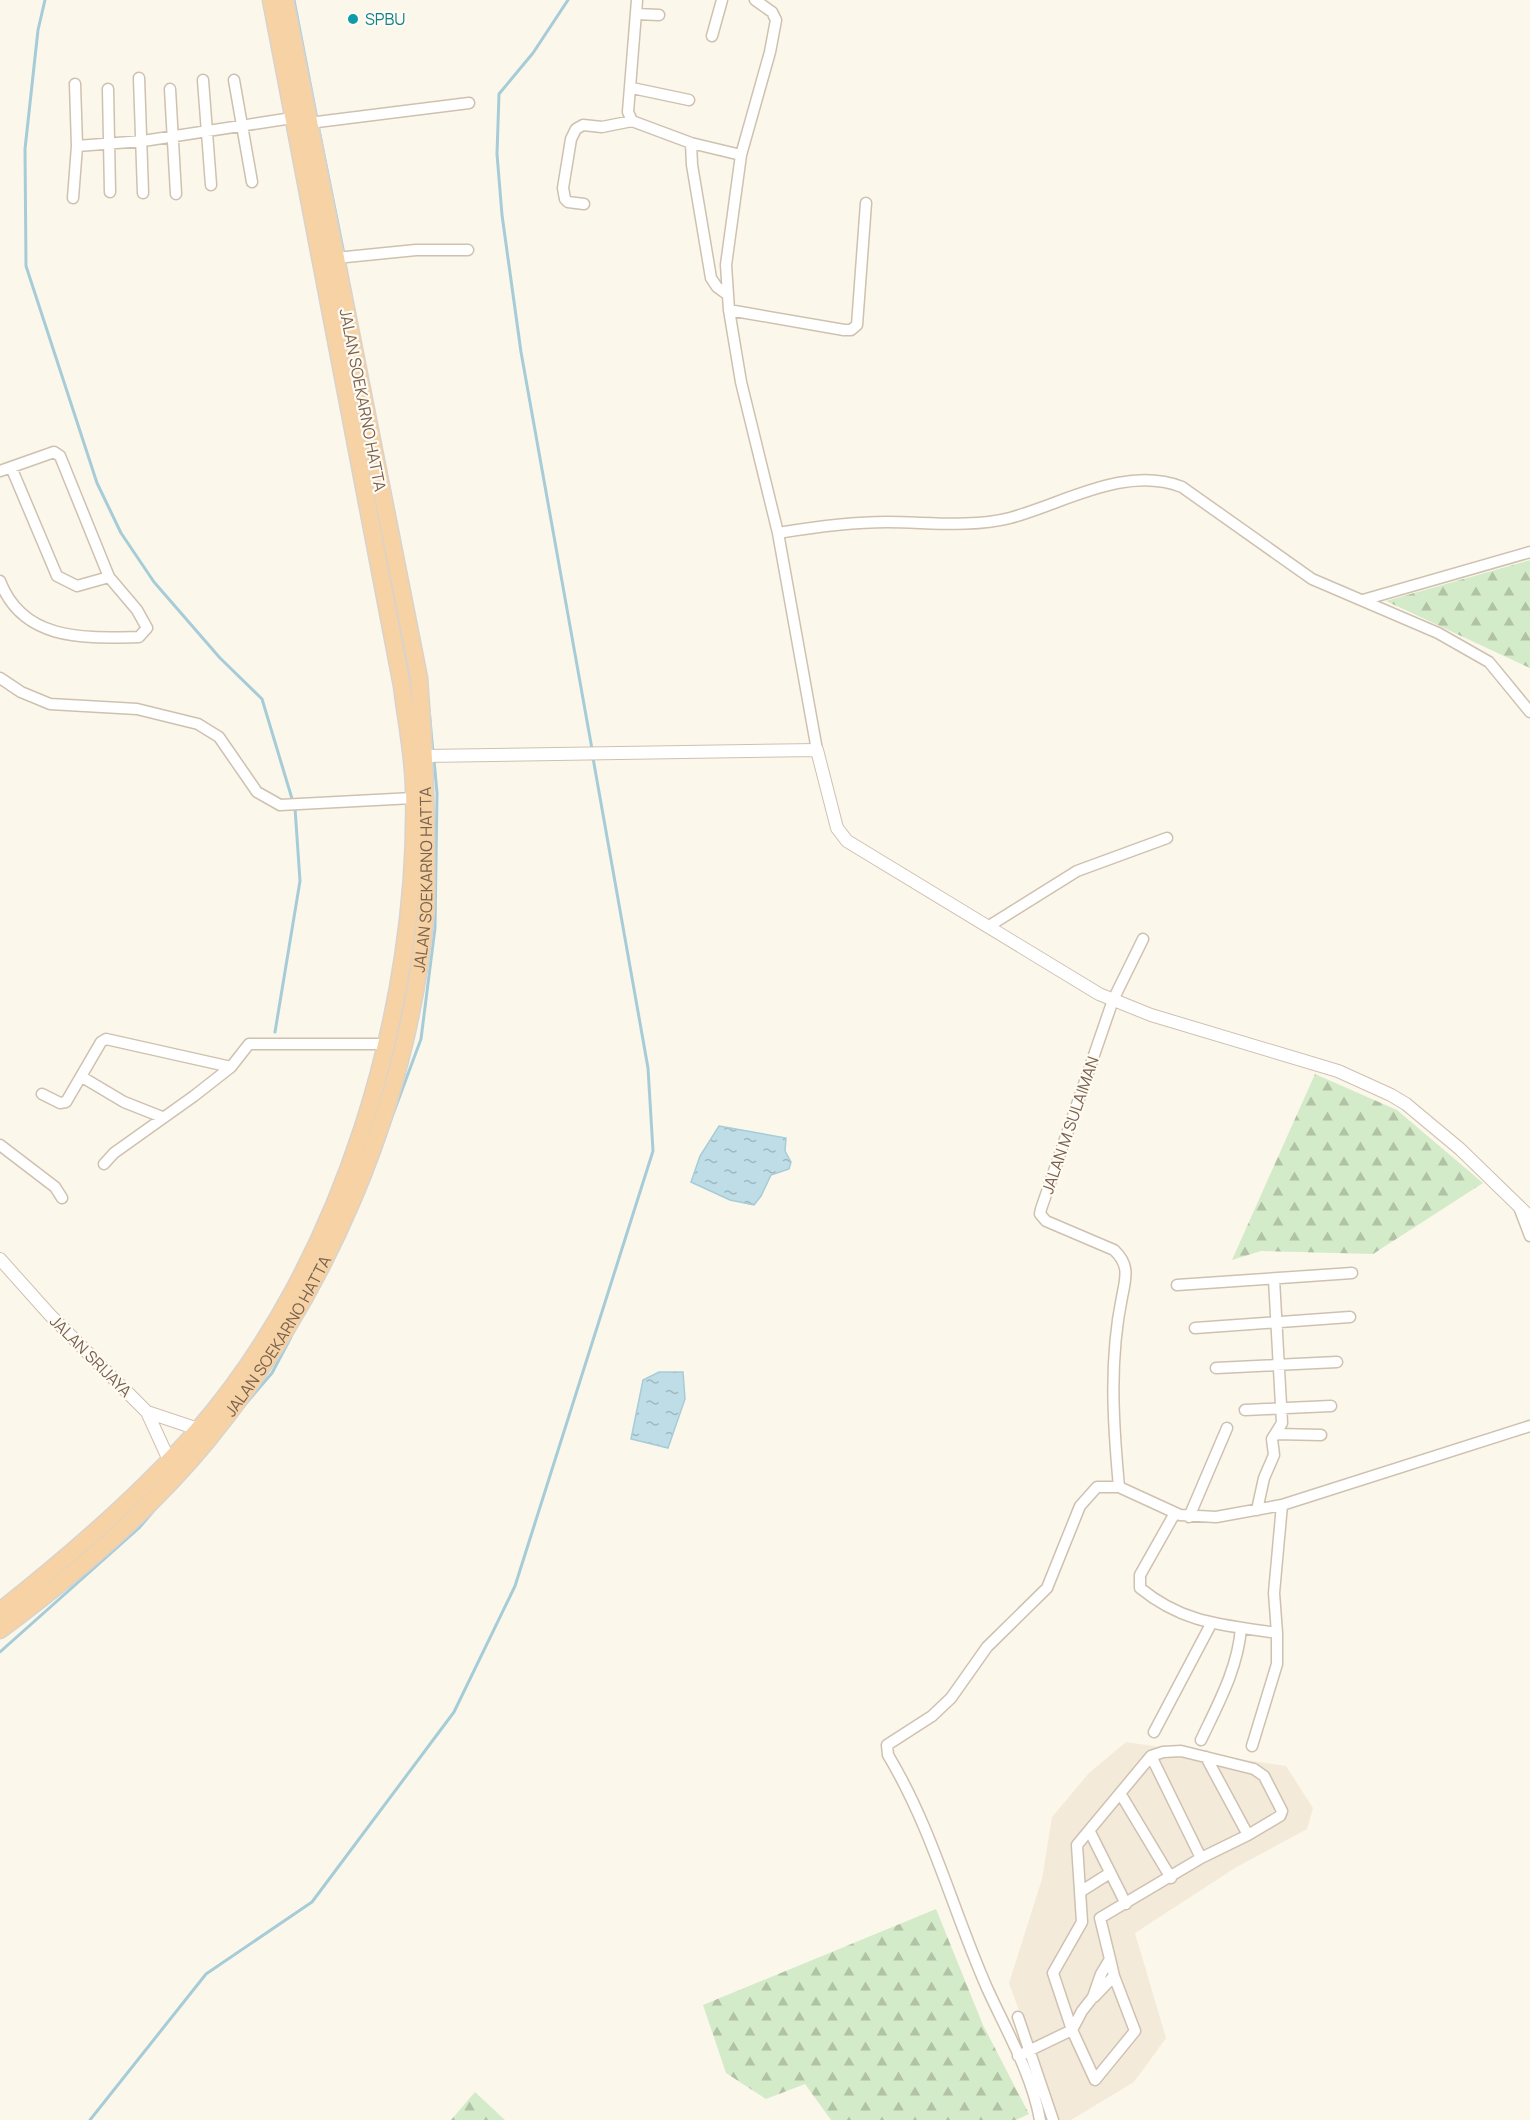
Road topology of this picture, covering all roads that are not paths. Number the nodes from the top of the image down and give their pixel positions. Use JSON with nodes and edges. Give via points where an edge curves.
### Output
{"nodes":[{"id":1,"x":271,"y":0,"type":"edge"},
{"id":2,"x":285,"y":0,"type":"edge"},
{"id":3,"x":637,"y":0,"type":"edge"},
{"id":4,"x":722,"y":0,"type":"edge"},
{"id":5,"x":755,"y":0,"type":"edge"},
{"id":6,"x":636,"y":14,"type":"junction"},
{"id":7,"x":659,"y":15,"type":"dead end"},
{"id":8,"x":712,"y":36,"type":"dead end"},
{"id":9,"x":140,"y":78,"type":"dead end"},
{"id":10,"x":203,"y":80,"type":"dead end"},
{"id":11,"x":234,"y":80,"type":"dead end"},
{"id":12,"x":75,"y":84,"type":"dead end"},
{"id":13,"x":632,"y":87,"type":"junction"},
{"id":14,"x":108,"y":89,"type":"dead end"},
{"id":15,"x":170,"y":89,"type":"dead end"},
{"id":16,"x":689,"y":100,"type":"dead end"},
{"id":17,"x":469,"y":103,"type":"dead end"},
{"id":18,"x":285,"y":119,"type":"junction"},
{"id":19,"x":632,"y":121,"type":"junction"},
{"id":20,"x":312,"y":122,"type":"junction"},
{"id":21,"x":245,"y":124,"type":"junction"},
{"id":22,"x":206,"y":132,"type":"junction"},
{"id":23,"x":172,"y":136,"type":"junction"},
{"id":24,"x":143,"y":141,"type":"junction"},
{"id":25,"x":108,"y":142,"type":"junction"},
{"id":26,"x":691,"y":143,"type":"junction"},
{"id":27,"x":77,"y":146,"type":"junction"},
{"id":28,"x":741,"y":155,"type":"junction"},
{"id":29,"x":252,"y":182,"type":"dead end"},
{"id":30,"x":211,"y":185,"type":"dead end"},
{"id":31,"x":110,"y":192,"type":"dead end"},
{"id":32,"x":143,"y":193,"type":"dead end"},
{"id":33,"x":176,"y":194,"type":"dead end"},
{"id":34,"x":73,"y":198,"type":"dead end"},
{"id":35,"x":584,"y":204,"type":"dead end"},
{"id":36,"x":866,"y":204,"type":"dead end"},
{"id":37,"x":468,"y":250,"type":"dead end"},
{"id":38,"x":339,"y":258,"type":"junction"},
{"id":39,"x":728,"y":295,"type":"junction"},
{"id":40,"x":729,"y":310,"type":"junction"},
{"id":41,"x":11,"y":468,"type":"junction"},
{"id":42,"x":0,"y":471,"type":"edge"},
{"id":43,"x":778,"y":533,"type":"junction"},
{"id":44,"x":1530,"y":552,"type":"edge"},
{"id":45,"x":109,"y":577,"type":"junction"},
{"id":46,"x":0,"y":581,"type":"edge"},
{"id":47,"x":1362,"y":600,"type":"junction"},
{"id":48,"x":0,"y":678,"type":"edge"},
{"id":49,"x":1530,"y":712,"type":"edge"},
{"id":50,"x":817,"y":750,"type":"junction"},
{"id":51,"x":427,"y":756,"type":"junction"},
{"id":52,"x":413,"y":798,"type":"junction"},
{"id":53,"x":1167,"y":838,"type":"dead end"},
{"id":54,"x":988,"y":926,"type":"junction"},
{"id":55,"x":1143,"y":939,"type":"dead end"},
{"id":56,"x":1113,"y":1000,"type":"junction"},
{"id":57,"x":388,"y":1044,"type":"junction"},
{"id":58,"x":231,"y":1067,"type":"junction"},
{"id":59,"x":81,"y":1077,"type":"junction"},
{"id":60,"x":42,"y":1094,"type":"dead end"},
{"id":61,"x":162,"y":1117,"type":"junction"},
{"id":62,"x":0,"y":1145,"type":"edge"},
{"id":63,"x":104,"y":1164,"type":"dead end"},
{"id":64,"x":62,"y":1198,"type":"dead end"},
{"id":65,"x":1519,"y":1207,"type":"junction"},
{"id":66,"x":1530,"y":1217,"type":"edge"},
{"id":67,"x":1530,"y":1236,"type":"edge"},
{"id":68,"x":0,"y":1259,"type":"edge"},
{"id":69,"x":1352,"y":1273,"type":"dead end"},
{"id":70,"x":1274,"y":1279,"type":"junction"},
{"id":71,"x":1177,"y":1285,"type":"dead end"},
{"id":72,"x":1350,"y":1317,"type":"dead end"},
{"id":73,"x":1277,"y":1322,"type":"junction"},
{"id":74,"x":1195,"y":1328,"type":"dead end"},
{"id":75,"x":1337,"y":1362,"type":"dead end"},
{"id":76,"x":1279,"y":1365,"type":"junction"},
{"id":77,"x":1216,"y":1368,"type":"dead end"},
{"id":78,"x":1331,"y":1406,"type":"dead end"},
{"id":79,"x":1281,"y":1408,"type":"junction"},
{"id":80,"x":1245,"y":1410,"type":"dead end"},
{"id":81,"x":147,"y":1412,"type":"junction"},
{"id":82,"x":1530,"y":1426,"type":"edge"},
{"id":83,"x":1227,"y":1428,"type":"dead end"},
{"id":84,"x":198,"y":1429,"type":"junction"},
{"id":85,"x":1276,"y":1434,"type":"junction"},
{"id":86,"x":1322,"y":1435,"type":"dead end"},
{"id":87,"x":169,"y":1460,"type":"junction"},
{"id":88,"x":1119,"y":1487,"type":"junction"},
{"id":89,"x":1282,"y":1505,"type":"junction"},
{"id":90,"x":1257,"y":1510,"type":"junction"},
{"id":91,"x":1174,"y":1513,"type":"junction"},
{"id":92,"x":1189,"y":1517,"type":"junction"},
{"id":93,"x":0,"y":1611,"type":"edge"},
{"id":94,"x":1211,"y":1624,"type":"junction"},
{"id":95,"x":1241,"y":1628,"type":"junction"},
{"id":96,"x":0,"y":1630,"type":"edge"},
{"id":97,"x":1277,"y":1633,"type":"junction"},
{"id":98,"x":1154,"y":1732,"type":"dead end"},
{"id":99,"x":1201,"y":1740,"type":"dead end"},
{"id":100,"x":1252,"y":1746,"type":"dead end"},
{"id":101,"x":1151,"y":1756,"type":"junction"},
{"id":102,"x":1206,"y":1757,"type":"junction"},
{"id":103,"x":1120,"y":1793,"type":"junction"},
{"id":104,"x":1090,"y":1832,"type":"junction"},
{"id":105,"x":1248,"y":1835,"type":"junction"},
{"id":106,"x":1201,"y":1858,"type":"junction"},
{"id":107,"x":1110,"y":1873,"type":"junction"},
{"id":108,"x":1171,"y":1878,"type":"junction"},
{"id":109,"x":1080,"y":1892,"type":"junction"},
{"id":110,"x":1126,"y":1904,"type":"junction"},
{"id":111,"x":1100,"y":1918,"type":"junction"},
{"id":112,"x":1082,"y":1922,"type":"junction"},
{"id":113,"x":1110,"y":1959,"type":"junction"},
{"id":114,"x":1114,"y":1976,"type":"junction"},
{"id":115,"x":1093,"y":1997,"type":"junction"},
{"id":116,"x":1018,"y":2017,"type":"dead end"},
{"id":117,"x":1072,"y":2030,"type":"junction"},
{"id":118,"x":1030,"y":2052,"type":"junction"},
{"id":119,"x":1018,"y":2056,"type":"junction"},
{"id":120,"x":1040,"y":2120,"type":"edge"},
{"id":121,"x":1053,"y":2120,"type":"edge"}],
"edges":[{"from":1,"to":18,"type":"highway","name":"JALAN SOEKARNO HATTA"},
{"from":2,"to":20,"type":"highway","name":"JALAN SOEKARNO HATTA"},
{"from":3,"to":6,"type":"street"},
{"from":4,"to":8,"type":"street"},
{"from":5,"to":28,"type":"street","via":[[772,12],[776,20]]},
{"from":6,"to":7,"type":"street"},
{"from":6,"to":13,"type":"street"},
{"from":9,"to":24,"type":"street"},
{"from":10,"to":22,"type":"street"},
{"from":11,"to":21,"type":"street"},
{"from":12,"to":27,"type":"street"},
{"from":13,"to":16,"type":"street"},
{"from":13,"to":19,"type":"street","via":[[628,112]]},
{"from":14,"to":25,"type":"street"},
{"from":15,"to":23,"type":"street"},
{"from":17,"to":20,"type":"street"},
{"from":18,"to":21,"type":"street"},
{"from":18,"to":52,"type":"highway","name":"JALAN SOEKARNO HATTA","via":[[399,665]]},
{"from":19,"to":26,"type":"street"},
{"from":19,"to":35,"type":"street","via":[[602,127],[583,125],[573,134],[564,196],[568,202]]},
{"from":20,"to":38,"type":"highway","name":"JALAN SOEKARNO HATTA"},
{"from":21,"to":22,"type":"street"},
{"from":21,"to":29,"type":"street"},
{"from":22,"to":23,"type":"street"},
{"from":22,"to":30,"type":"street"},
{"from":23,"to":24,"type":"street"},
{"from":23,"to":33,"type":"street"},
{"from":24,"to":25,"type":"street"},
{"from":24,"to":32,"type":"street"},
{"from":25,"to":27,"type":"street"},
{"from":25,"to":31,"type":"street"},
{"from":26,"to":28,"type":"street"},
{"from":26,"to":39,"type":"street","via":[[711,278]]},
{"from":27,"to":34,"type":"street"},
{"from":28,"to":39,"type":"street","via":[[726,265]]},
{"from":36,"to":40,"type":"street","via":[[857,325],[851,330]]},
{"from":37,"to":38,"type":"street"},
{"from":38,"to":51,"type":"highway","name":"JALAN SOEKARNO HATTA","via":[[419,678]]},
{"from":39,"to":40,"type":"street"},
{"from":40,"to":43,"type":"street","via":[[741,382]]},
{"from":41,"to":42,"type":"street"},
{"from":41,"to":45,"type":"street","via":[[57,576],[76,586]]},
{"from":41,"to":45,"type":"street","via":[[54,452],[60,456]]},
{"from":43,"to":47,"type":"street","via":[[867,523],[984,522],[1010,518],[1104,486],[1168,481],[1312,579]]},
{"from":43,"to":50,"type":"street"},
{"from":44,"to":47,"type":"street"},
{"from":45,"to":46,"type":"street","via":[[147,628],[140,637],[65,636],[22,613]]},
{"from":47,"to":49,"type":"street","via":[[1438,633],[1489,662]]},
{"from":48,"to":52,"type":"street","via":[[50,704],[137,709],[198,724],[219,737],[257,792],[280,805]]},
{"from":50,"to":51,"type":"street"},
{"from":50,"to":54,"type":"street","via":[[843,838]]},
{"from":51,"to":96,"type":"highway","name":"JALAN SOEKARNO HATTA","via":[[426,919],[412,1004],[383,1124],[352,1203],[277,1346],[206,1442],[97,1551]]},
{"from":52,"to":57,"type":"highway","name":"JALAN SOEKARNO HATTA","via":[[410,903]]},
{"from":53,"to":54,"type":"street","via":[[1077,871]]},
{"from":54,"to":56,"type":"street"},
{"from":55,"to":56,"type":"street"},
{"from":56,"to":65,"type":"street","via":[[1338,1071],[1391,1095],[1460,1149]]},
{"from":56,"to":88,"type":"street","name":"JALAN M SULAIMAN","via":[[1040,1214],[1046,1221],[1113,1250],[1127,1271],[1117,1320],[1112,1378]]},
{"from":57,"to":58,"type":"street","via":[[249,1044]]},
{"from":57,"to":84,"type":"highway","name":"JALAN SOEKARNO HATTA","via":[[352,1161],[300,1276],[267,1334]]},
{"from":58,"to":59,"type":"street","via":[[106,1039]]},
{"from":58,"to":61,"type":"street"},
{"from":59,"to":60,"type":"street","via":[[64,1103]]},
{"from":59,"to":61,"type":"street","via":[[124,1102]]},
{"from":61,"to":63,"type":"street"},
{"from":62,"to":64,"type":"street","via":[[55,1187]]},
{"from":65,"to":66,"type":"street"},
{"from":65,"to":67,"type":"street"},
{"from":68,"to":81,"type":"street","name":"JALAN SRIJAYA"},
{"from":69,"to":70,"type":"street"},
{"from":70,"to":71,"type":"street"},
{"from":70,"to":73,"type":"street"},
{"from":72,"to":73,"type":"street"},
{"from":73,"to":74,"type":"street"},
{"from":73,"to":76,"type":"street"},
{"from":75,"to":76,"type":"street"},
{"from":76,"to":77,"type":"street"},
{"from":76,"to":79,"type":"street"},
{"from":78,"to":79,"type":"street"},
{"from":79,"to":80,"type":"street"},
{"from":79,"to":85,"type":"street","via":[[1282,1423]]},
{"from":81,"to":84,"type":"street","name":"JALAN SRIJAYA"},
{"from":81,"to":87,"type":"street"},
{"from":82,"to":89,"type":"street"},
{"from":83,"to":92,"type":"street"},
{"from":84,"to":87,"type":"highway","name":"JALAN SOEKARNO HATTA"},
{"from":85,"to":86,"type":"street"},
{"from":85,"to":90,"type":"street","via":[[1272,1440],[1274,1455]]},
{"from":87,"to":93,"type":"highway","name":"JALAN SOEKARNO HATTA","via":[[62,1561]]},
{"from":88,"to":91,"type":"street"},
{"from":88,"to":119,"type":"street","via":[[1097,1487],[1090,1492],[1080,1506],[1047,1588],[987,1647],[951,1698],[932,1716],[887,1745]]},
{"from":89,"to":90,"type":"street"},
{"from":89,"to":97,"type":"street","via":[[1274,1593]]},
{"from":90,"to":92,"type":"street"},
{"from":91,"to":92,"type":"street"},
{"from":91,"to":94,"type":"street","via":[[1140,1575],[1140,1588],[1178,1613]]},
{"from":94,"to":95,"type":"street"},
{"from":94,"to":98,"type":"street"},
{"from":95,"to":97,"type":"street"},
{"from":95,"to":99,"type":"street","via":[[1226,1689]]},
{"from":97,"to":100,"type":"street","via":[[1277,1665]]},
{"from":101,"to":102,"type":"street","via":[[1181,1751]]},
{"from":101,"to":103,"type":"street"},
{"from":101,"to":106,"type":"street"},
{"from":102,"to":105,"type":"street"},
{"from":102,"to":105,"type":"street","via":[[1254,1769],[1264,1776],[1282,1811]]},
{"from":103,"to":104,"type":"street"},
{"from":103,"to":108,"type":"street"},
{"from":104,"to":107,"type":"street"},
{"from":104,"to":109,"type":"street","via":[[1077,1845]]},
{"from":105,"to":106,"type":"street"},
{"from":106,"to":108,"type":"street"},
{"from":107,"to":109,"type":"street"},
{"from":107,"to":110,"type":"street"},
{"from":108,"to":110,"type":"street"},
{"from":109,"to":112,"type":"street"},
{"from":110,"to":111,"type":"street"},
{"from":111,"to":112,"type":"street"},
{"from":111,"to":113,"type":"street"},
{"from":112,"to":117,"type":"street","via":[[1053,1973]]},
{"from":113,"to":114,"type":"street"},
{"from":113,"to":115,"type":"street"},
{"from":114,"to":115,"type":"street"},
{"from":114,"to":117,"type":"street","via":[[1135,2031],[1095,2080]]},
{"from":115,"to":117,"type":"street"},
{"from":116,"to":118,"type":"street"},
{"from":117,"to":118,"type":"street"},
{"from":118,"to":119,"type":"street"},
{"from":118,"to":121,"type":"street"},
{"from":119,"to":120,"type":"street"}]}
